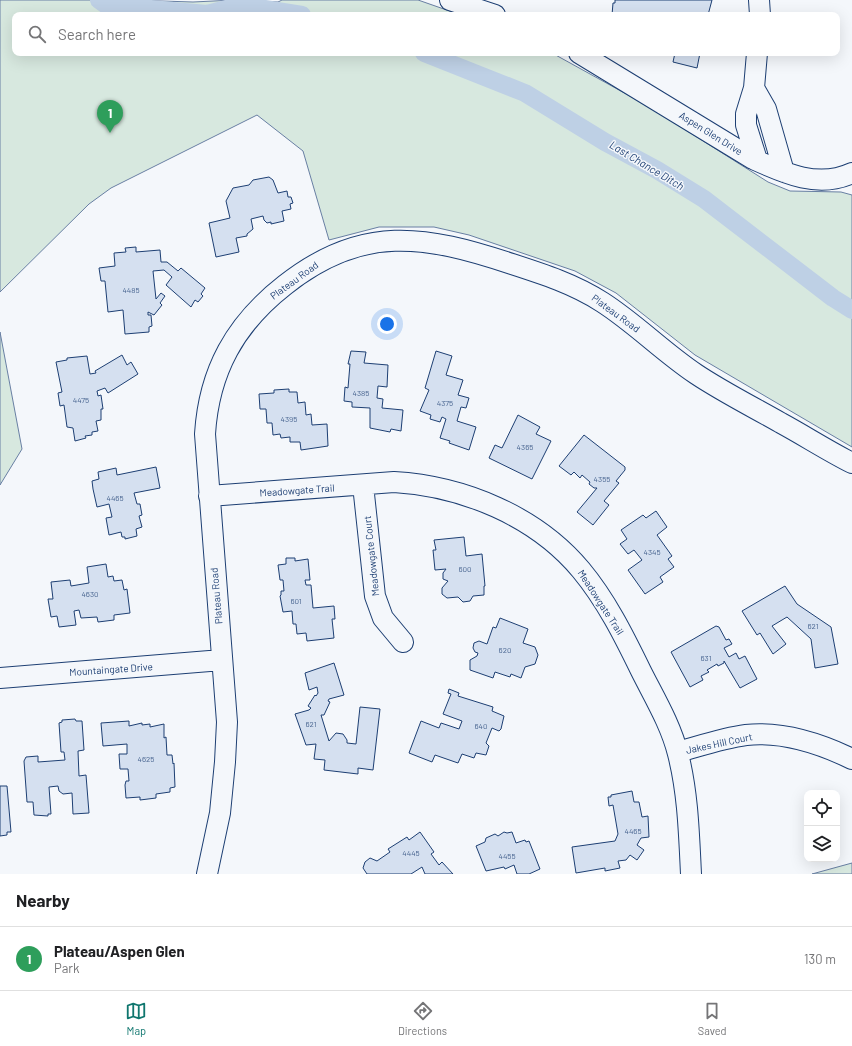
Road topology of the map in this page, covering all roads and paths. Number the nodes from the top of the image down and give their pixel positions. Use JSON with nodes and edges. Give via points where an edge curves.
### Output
{"nodes":[{"id":1,"x":450,"y":0,"type":"edge"},
{"id":2,"x":759,"y":0,"type":"edge"},
{"id":3,"x":486,"y":12,"type":"edge"},
{"id":4,"x":760,"y":12,"type":"edge"},
{"id":5,"x":584,"y":56,"type":"edge"},
{"id":6,"x":757,"y":56,"type":"edge"},
{"id":7,"x":754,"y":88,"type":"junction"},
{"id":8,"x":757,"y":160,"type":"junction"},
{"id":9,"x":784,"y":172,"type":"junction"},
{"id":10,"x":852,"y":173,"type":"edge"},
{"id":11,"x":852,"y":463,"type":"edge"},
{"id":12,"x":363,"y":484,"type":"junction"},
{"id":13,"x":209,"y":496,"type":"junction"},
{"id":14,"x":403,"y":642,"type":"dead end"},
{"id":15,"x":222,"y":660,"type":"junction"},
{"id":16,"x":0,"y":678,"type":"edge"},
{"id":17,"x":678,"y":752,"type":"junction"},
{"id":18,"x":852,"y":759,"type":"edge"},
{"id":19,"x":206,"y":874,"type":"edge"},
{"id":20,"x":691,"y":874,"type":"edge"}],
"edges":[{"from":1,"to":3,"type":"street"},
{"from":2,"to":4,"type":"street"},
{"from":5,"to":8,"type":"street","name":"Aspen Glen Drive"},
{"from":6,"to":7,"type":"street"},
{"from":7,"to":8,"type":"street","via":[[746,114],[746,125]]},
{"from":7,"to":9,"type":"street","via":[[766,110]]},
{"from":8,"to":9,"type":"street","name":"Aspen Glen Drive"},
{"from":9,"to":10,"type":"street","name":"Aspen Glen Drive","via":[[802,178],[827,180]]},
{"from":11,"to":13,"type":"street","name":"Plateau Road","via":[[698,375],[587,292],[474,251],[438,243],[402,240],[352,247],[311,266],[275,292],[237,333],[220,364],[206,413]]},
{"from":12,"to":13,"type":"street","name":"Meadowgate Trail"},
{"from":12,"to":14,"type":"street","name":"Meadowgate Court","via":[[375,596],[383,618]]},
{"from":12,"to":17,"type":"street","name":"Meadowgate Trail","via":[[413,483],[461,493],[514,516],[560,549],[580,569],[618,625],[660,709]]},
{"from":13,"to":15,"type":"street","name":"Plateau Road"},
{"from":15,"to":16,"type":"street","name":"Mountaingate Drive"},
{"from":15,"to":19,"type":"street","name":"Plateau Road","via":[[227,722],[225,762],[219,819]]},
{"from":17,"to":18,"type":"street","name":"Jakes Hill Court","via":[[726,739],[760,734],[803,740]]},
{"from":17,"to":20,"type":"street","name":"Meadowgate Trail","via":[[687,811]]}]}
